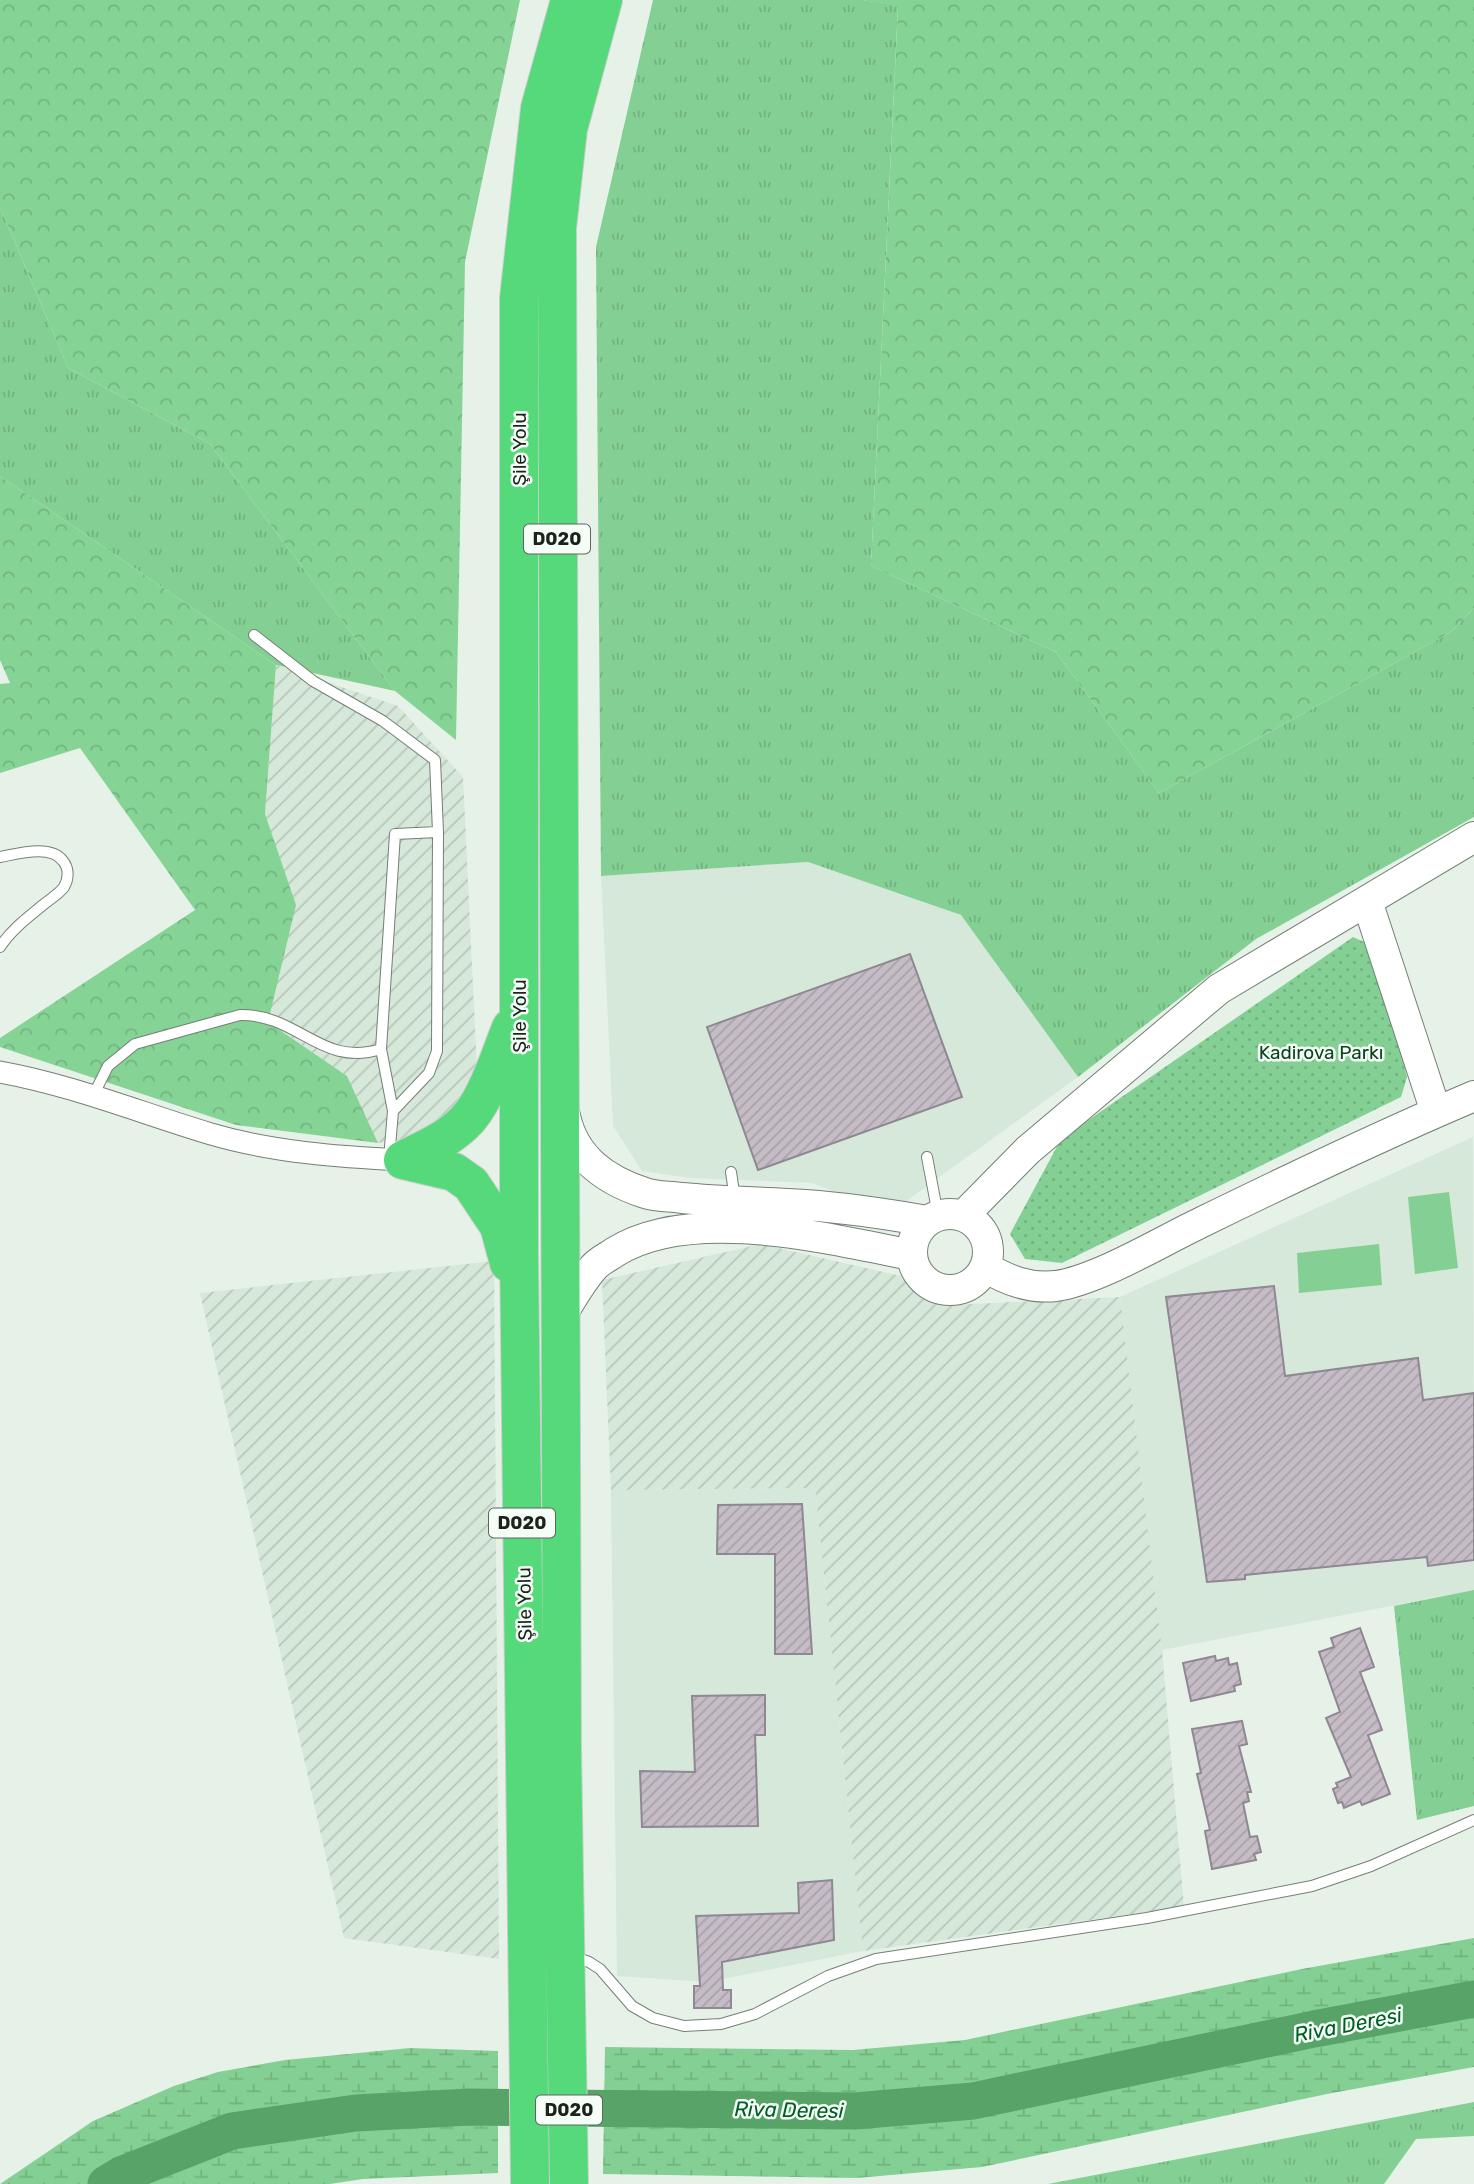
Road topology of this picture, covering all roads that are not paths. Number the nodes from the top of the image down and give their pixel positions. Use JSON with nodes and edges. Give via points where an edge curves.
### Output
{"nodes":[{"id":1,"x":570,"y":0,"type":"edge"},
{"id":2,"x":603,"y":0,"type":"edge"},
{"id":3,"x":254,"y":635,"type":"dead end"},
{"id":4,"x":438,"y":832,"type":"junction"},
{"id":5,"x":1474,"y":837,"type":"edge"},
{"id":6,"x":0,"y":857,"type":"edge"},
{"id":7,"x":1367,"y":901,"type":"junction"},
{"id":8,"x":0,"y":947,"type":"edge"},
{"id":9,"x":519,"y":1010,"type":"junction"},
{"id":10,"x":381,"y":1049,"type":"junction"},
{"id":11,"x":0,"y":1072,"type":"edge"},
{"id":12,"x":559,"y":1083,"type":"junction"},
{"id":13,"x":93,"y":1096,"type":"junction"},
{"id":14,"x":1474,"y":1096,"type":"edge"},
{"id":15,"x":393,"y":1111,"type":"junction"},
{"id":16,"x":1436,"y":1112,"type":"junction"},
{"id":17,"x":927,"y":1157,"type":"dead end"},
{"id":18,"x":396,"y":1160,"type":"junction"},
{"id":19,"x":731,"y":1172,"type":"dead end"},
{"id":20,"x":736,"y":1202,"type":"junction"},
{"id":21,"x":943,"y":1218,"type":"junction"},
{"id":22,"x":912,"y":1255,"type":"junction"},
{"id":23,"x":985,"y":1267,"type":"junction"},
{"id":24,"x":519,"y":1300,"type":"junction"},
{"id":25,"x":561,"y":1316,"type":"junction"},
{"id":26,"x":1474,"y":1820,"type":"edge"},
{"id":27,"x":566,"y":1955,"type":"junction"},
{"id":28,"x":530,"y":2184,"type":"edge"},
{"id":29,"x":569,"y":2184,"type":"edge"}],
"edges":[{"from":1,"to":9,"type":"highway","name":"Şile Yolu","number":"D020","via":[[540,107],[519,298]]},
{"from":2,"to":12,"type":"highway","name":"Şile Yolu","number":"D020","via":[[568,129],[557,228]]},
{"from":3,"to":4,"type":"lane","via":[[313,681],[383,720],[435,760]]},
{"from":4,"to":10,"type":"lane","via":[[395,834]]},
{"from":4,"to":15,"type":"lane","via":[[437,1051],[429,1073]]},
{"from":5,"to":7,"type":"street"},
{"from":6,"to":8,"type":"lane","via":[[48,852],[60,858],[68,874],[59,892],[18,925]]},
{"from":7,"to":16,"type":"street"},
{"from":7,"to":21,"type":"street","via":[[1219,989]]},
{"from":9,"to":18,"type":"highway","via":[[482,1097],[465,1123],[445,1139]]},
{"from":9,"to":24,"type":"highway","name":"Şile Yolu","number":"D020"},
{"from":10,"to":13,"type":"lane","via":[[340,1053],[276,1020],[240,1015],[135,1044],[108,1066]]},
{"from":10,"to":15,"type":"lane"},
{"from":11,"to":13,"type":"street"},
{"from":12,"to":20,"type":"street","via":[[569,1133],[582,1157],[615,1180],[647,1194]]},
{"from":12,"to":25,"type":"highway","name":"Şile Yolu","number":"D020"},
{"from":13,"to":18,"type":"street","via":[[214,1135]]},
{"from":14,"to":16,"type":"street"},
{"from":15,"to":18,"type":"lane"},
{"from":16,"to":23,"type":"street","via":[[1074,1281],[1038,1287],[1006,1279]]},
{"from":17,"to":21,"type":"lane"},
{"from":18,"to":24,"type":"highway","via":[[454,1172],[471,1184],[499,1226]]},
{"from":19,"to":20,"type":"lane"},
{"from":20,"to":21,"type":"street"},
{"from":21,"to":22,"type":"street","via":[[919,1231]]},
{"from":21,"to":23,"type":"street","via":[[974,1222],[982,1231],[987,1242]]},
{"from":22,"to":23,"type":"street","via":[[922,1278],[944,1289],[968,1285]]},
{"from":22,"to":25,"type":"street","via":[[821,1237],[722,1227],[669,1233],[630,1243],[595,1266]]},
{"from":24,"to":28,"type":"highway","name":"Şile Yolu","number":"D020"},
{"from":25,"to":27,"type":"highway","name":"Şile Yolu","number":"D020"},
{"from":26,"to":27,"type":"lane","via":[[1371,1866],[1312,1886],[1147,1918],[876,1959],[828,1976],[755,2014],[721,2024],[684,2026],[653,2018],[632,2006],[600,1969]]},
{"from":27,"to":29,"type":"highway","name":"Şile Yolu","number":"D020"}]}
